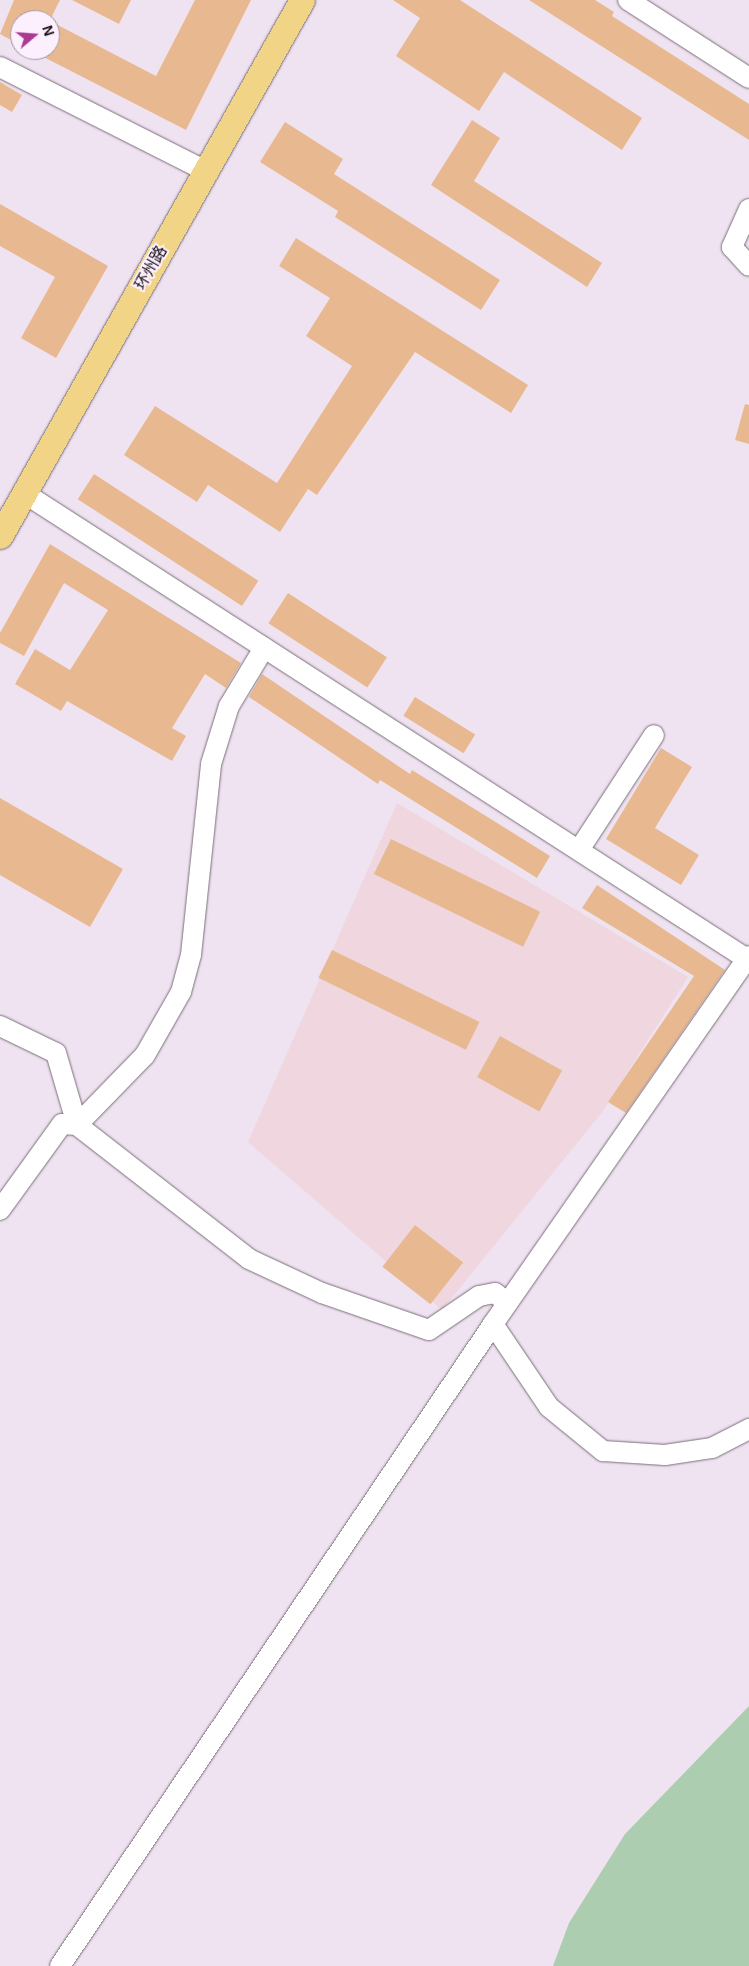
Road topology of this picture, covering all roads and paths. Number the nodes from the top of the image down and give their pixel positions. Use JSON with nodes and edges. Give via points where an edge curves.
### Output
{"nodes":[{"id":1,"x":302,"y":0,"type":"edge"},
{"id":2,"x":628,"y":0,"type":"edge"},
{"id":3,"x":0,"y":67,"type":"edge"},
{"id":4,"x":749,"y":78,"type":"edge"},
{"id":5,"x":206,"y":171,"type":"junction"},
{"id":6,"x":749,"y":209,"type":"edge"},
{"id":7,"x":749,"y":266,"type":"edge"},
{"id":8,"x":24,"y":493,"type":"junction"},
{"id":9,"x":0,"y":536,"type":"edge"},
{"id":10,"x":264,"y":648,"type":"junction"},
{"id":11,"x":654,"y":735,"type":"dead end"},
{"id":12,"x":579,"y":850,"type":"junction"},
{"id":13,"x":748,"y":958,"type":"edge"},
{"id":14,"x":0,"y":1026,"type":"edge"},
{"id":15,"x":77,"y":1125,"type":"junction"},
{"id":16,"x":0,"y":1210,"type":"edge"},
{"id":17,"x":508,"y":1303,"type":"junction"},
{"id":18,"x":493,"y":1324,"type":"junction"},
{"id":19,"x":749,"y":1429,"type":"edge"},
{"id":20,"x":60,"y":1966,"type":"edge"}],
"edges":[{"from":1,"to":5,"type":"main road","name":"环州路"},
{"from":2,"to":4,"type":"street"},
{"from":3,"to":5,"type":"street"},
{"from":5,"to":8,"type":"main road","name":"环州路"},
{"from":6,"to":7,"type":"street","via":[[732,247]]},
{"from":8,"to":9,"type":"main road","name":"环州路"},
{"from":8,"to":10,"type":"street"},
{"from":10,"to":12,"type":"street"},
{"from":10,"to":15,"type":"street","via":[[229,706],[212,764],[191,956],[181,992],[145,1055]]},
{"from":11,"to":12,"type":"street"},
{"from":12,"to":13,"type":"street"},
{"from":13,"to":17,"type":"street"},
{"from":14,"to":15,"type":"street","via":[[56,1053]]},
{"from":15,"to":16,"type":"street","via":[[62,1124]]},
{"from":15,"to":17,"type":"street","via":[[249,1259],[322,1293],[429,1330],[479,1296],[495,1293]]},
{"from":17,"to":18,"type":"street"},
{"from":18,"to":19,"type":"street","via":[[549,1407],[603,1451],[665,1455],[712,1448]]},
{"from":18,"to":20,"type":"street"}]}
